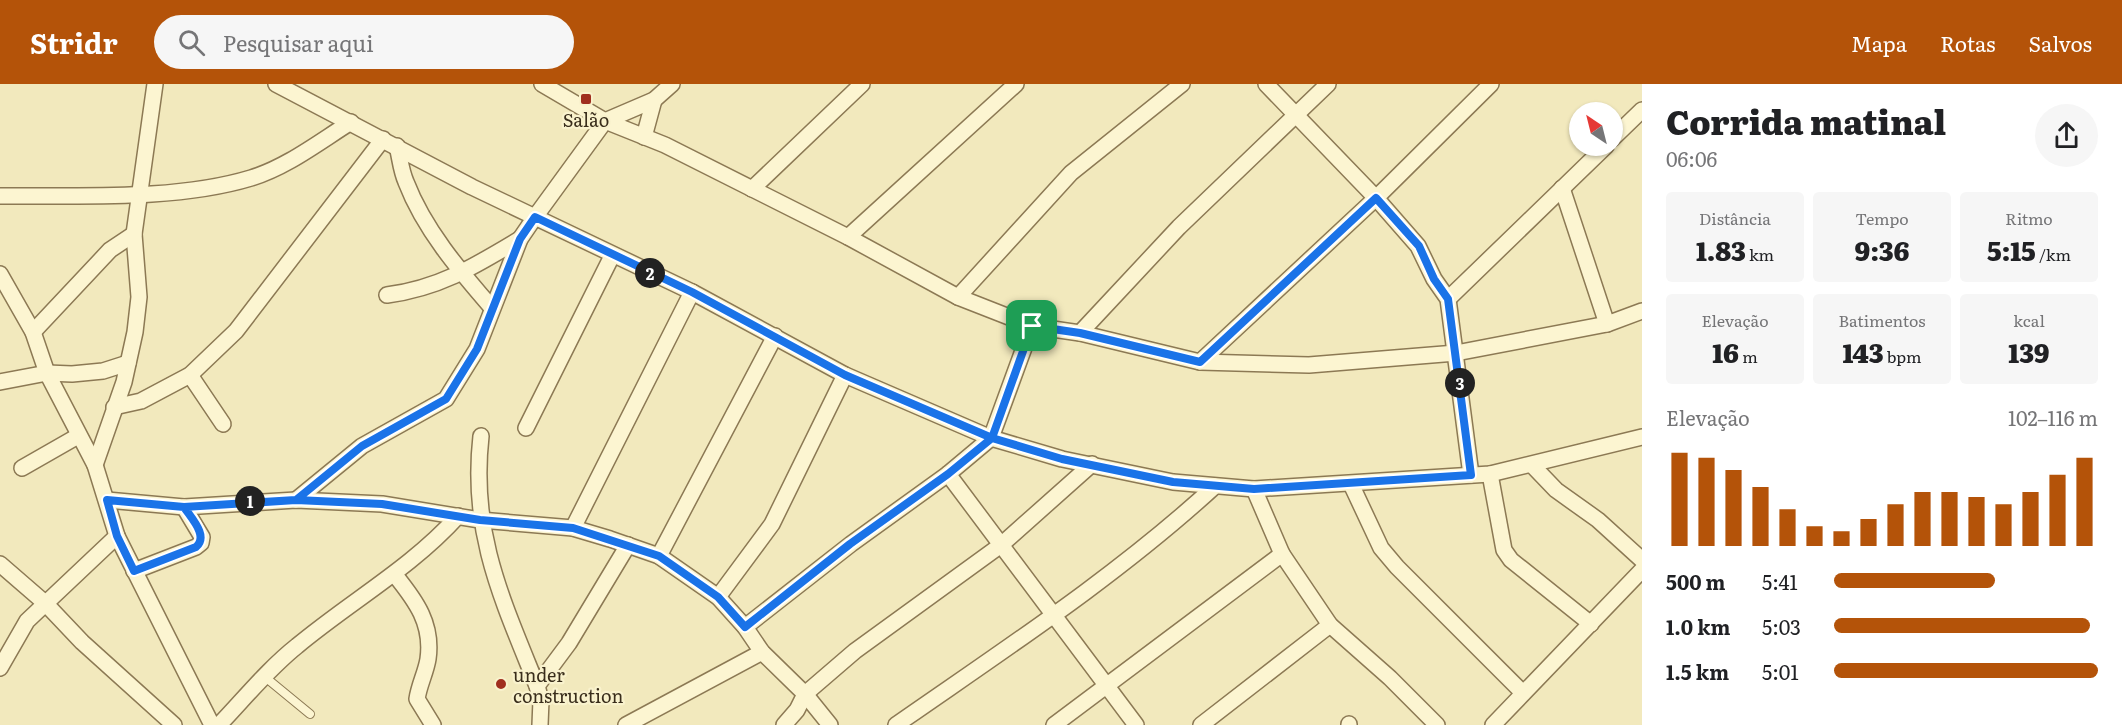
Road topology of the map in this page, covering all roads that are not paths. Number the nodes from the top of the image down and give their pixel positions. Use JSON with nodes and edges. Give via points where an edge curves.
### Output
{"nodes":[{"id":1,"x":155,"y":84,"type":"edge"},
{"id":2,"x":276,"y":84,"type":"edge"},
{"id":3,"x":672,"y":84,"type":"edge"},
{"id":4,"x":862,"y":84,"type":"edge"},
{"id":5,"x":1016,"y":84,"type":"edge"},
{"id":6,"x":1182,"y":84,"type":"edge"},
{"id":7,"x":1266,"y":84,"type":"edge"},
{"id":8,"x":1328,"y":84,"type":"edge"},
{"id":9,"x":1491,"y":84,"type":"edge"},
{"id":10,"x":546,"y":85,"type":"edge"},
{"id":11,"x":654,"y":100,"type":"junction"},
{"id":12,"x":1642,"y":110,"type":"edge"},
{"id":13,"x":1296,"y":115,"type":"junction"},
{"id":14,"x":604,"y":121,"type":"junction"},
{"id":15,"x":351,"y":123,"type":"junction"},
{"id":16,"x":1623,"y":128,"type":"edge"},
{"id":17,"x":644,"y":137,"type":"junction"},
{"id":18,"x":390,"y":143,"type":"junction"},
{"id":19,"x":1595,"y":156,"type":"edge"},
{"id":20,"x":1563,"y":188,"type":"junction"},
{"id":21,"x":752,"y":189,"type":"junction"},
{"id":22,"x":140,"y":194,"type":"junction"},
{"id":23,"x":0,"y":196,"type":"edge"},
{"id":24,"x":1376,"y":198,"type":"junction"},
{"id":25,"x":535,"y":217,"type":"junction"},
{"id":26,"x":134,"y":234,"type":"junction"},
{"id":27,"x":848,"y":237,"type":"junction"},
{"id":28,"x":520,"y":239,"type":"junction"},
{"id":29,"x":612,"y":256,"type":"junction"},
{"id":30,"x":0,"y":274,"type":"edge"},
{"id":31,"x":463,"y":274,"type":"junction"},
{"id":32,"x":692,"y":292,"type":"junction"},
{"id":33,"x":387,"y":295,"type":"dead end"},
{"id":34,"x":958,"y":297,"type":"junction"},
{"id":35,"x":1448,"y":299,"type":"junction"},
{"id":36,"x":492,"y":308,"type":"junction"},
{"id":37,"x":1642,"y":310,"type":"edge"},
{"id":38,"x":1607,"y":324,"type":"junction"},
{"id":39,"x":1032,"y":326,"type":"junction"},
{"id":40,"x":33,"y":332,"type":"junction"},
{"id":41,"x":1080,"y":333,"type":"junction"},
{"id":42,"x":775,"y":336,"type":"junction"},
{"id":43,"x":1456,"y":353,"type":"junction"},
{"id":44,"x":1200,"y":362,"type":"junction"},
{"id":45,"x":128,"y":363,"type":"junction"},
{"id":46,"x":47,"y":373,"type":"junction"},
{"id":47,"x":189,"y":375,"type":"junction"},
{"id":48,"x":845,"y":375,"type":"junction"},
{"id":49,"x":0,"y":382,"type":"edge"},
{"id":50,"x":114,"y":406,"type":"junction"},
{"id":51,"x":223,"y":424,"type":"dead end"},
{"id":52,"x":526,"y":428,"type":"dead end"},
{"id":53,"x":78,"y":435,"type":"junction"},
{"id":54,"x":481,"y":436,"type":"dead end"},
{"id":55,"x":1642,"y":437,"type":"edge"},
{"id":56,"x":992,"y":438,"type":"junction"},
{"id":57,"x":1092,"y":464,"type":"junction"},
{"id":58,"x":95,"y":465,"type":"junction"},
{"id":59,"x":1532,"y":465,"type":"junction"},
{"id":60,"x":22,"y":468,"type":"dead end"},
{"id":61,"x":948,"y":474,"type":"junction"},
{"id":62,"x":1490,"y":474,"type":"junction"},
{"id":63,"x":1471,"y":475,"type":"junction"},
{"id":64,"x":1351,"y":483,"type":"junction"},
{"id":65,"x":1215,"y":486,"type":"junction"},
{"id":66,"x":1254,"y":489,"type":"junction"},
{"id":67,"x":107,"y":500,"type":"junction"},
{"id":68,"x":296,"y":500,"type":"junction"},
{"id":69,"x":184,"y":507,"type":"junction"},
{"id":70,"x":458,"y":516,"type":"junction"},
{"id":71,"x":480,"y":520,"type":"junction"},
{"id":72,"x":573,"y":528,"type":"junction"},
{"id":73,"x":117,"y":536,"type":"junction"},
{"id":74,"x":628,"y":545,"type":"junction"},
{"id":75,"x":1001,"y":546,"type":"junction"},
{"id":76,"x":1282,"y":554,"type":"junction"},
{"id":77,"x":659,"y":556,"type":"junction"},
{"id":78,"x":1642,"y":560,"type":"edge"},
{"id":79,"x":0,"y":564,"type":"edge"},
{"id":80,"x":1642,"y":570,"type":"edge"},
{"id":81,"x":134,"y":571,"type":"junction"},
{"id":82,"x":395,"y":575,"type":"junction"},
{"id":83,"x":718,"y":597,"type":"junction"},
{"id":84,"x":45,"y":603,"type":"junction"},
{"id":85,"x":1054,"y":615,"type":"junction"},
{"id":86,"x":1591,"y":624,"type":"junction"},
{"id":87,"x":1330,"y":625,"type":"junction"},
{"id":88,"x":745,"y":627,"type":"junction"},
{"id":89,"x":5,"y":648,"type":"edge"},
{"id":90,"x":762,"y":652,"type":"junction"},
{"id":91,"x":0,"y":668,"type":"edge"},
{"id":92,"x":265,"y":676,"type":"junction"},
{"id":93,"x":1107,"y":685,"type":"junction"},
{"id":94,"x":537,"y":686,"type":"junction"},
{"id":95,"x":1523,"y":693,"type":"junction"},
{"id":96,"x":805,"y":694,"type":"junction"},
{"id":97,"x":310,"y":714,"type":"dead end"},
{"id":98,"x":174,"y":725,"type":"edge"},
{"id":99,"x":212,"y":725,"type":"edge"},
{"id":100,"x":219,"y":725,"type":"edge"},
{"id":101,"x":433,"y":725,"type":"edge"},
{"id":102,"x":540,"y":725,"type":"edge"},
{"id":103,"x":626,"y":725,"type":"edge"},
{"id":104,"x":784,"y":725,"type":"edge"},
{"id":105,"x":830,"y":725,"type":"edge"},
{"id":106,"x":897,"y":725,"type":"edge"},
{"id":107,"x":1053,"y":725,"type":"edge"},
{"id":108,"x":1136,"y":725,"type":"edge"},
{"id":109,"x":1201,"y":725,"type":"edge"},
{"id":110,"x":1437,"y":725,"type":"edge"},
{"id":111,"x":1493,"y":725,"type":"edge"}],
"edges":[{"from":1,"to":22,"type":"street"},
{"from":2,"to":15,"type":"street"},
{"from":3,"to":11,"type":"street"},
{"from":4,"to":21,"type":"street"},
{"from":5,"to":27,"type":"street"},
{"from":6,"to":34,"type":"street","via":[[1071,173]]},
{"from":7,"to":13,"type":"street"},
{"from":8,"to":13,"type":"street"},
{"from":9,"to":24,"type":"street"},
{"from":10,"to":14,"type":"street"},
{"from":11,"to":14,"type":"street"},
{"from":11,"to":17,"type":"street"},
{"from":12,"to":16,"type":"street"},
{"from":13,"to":24,"type":"street"},
{"from":13,"to":41,"type":"street","via":[[1179,227]]},
{"from":14,"to":17,"type":"street"},
{"from":14,"to":25,"type":"street"},
{"from":15,"to":18,"type":"street"},
{"from":15,"to":22,"type":"street","via":[[285,164],[252,178]]},
{"from":17,"to":21,"type":"street"},
{"from":18,"to":25,"type":"street"},
{"from":18,"to":31,"type":"street","via":[[423,219]]},
{"from":18,"to":47,"type":"street","via":[[236,331]]},
{"from":19,"to":20,"type":"street"},
{"from":20,"to":35,"type":"street"},
{"from":20,"to":38,"type":"street"},
{"from":21,"to":27,"type":"street"},
{"from":22,"to":23,"type":"street"},
{"from":22,"to":26,"type":"street"},
{"from":24,"to":35,"type":"street","via":[[1419,246]]},
{"from":24,"to":44,"type":"street"},
{"from":25,"to":28,"type":"street"},
{"from":25,"to":29,"type":"street"},
{"from":26,"to":40,"type":"street","via":[[110,250]]},
{"from":26,"to":45,"type":"street","via":[[139,297]]},
{"from":27,"to":34,"type":"street"},
{"from":28,"to":31,"type":"street"},
{"from":28,"to":36,"type":"street"},
{"from":29,"to":32,"type":"street"},
{"from":29,"to":52,"type":"street"},
{"from":30,"to":40,"type":"street"},
{"from":31,"to":33,"type":"street"},
{"from":31,"to":36,"type":"street"},
{"from":32,"to":42,"type":"street"},
{"from":32,"to":72,"type":"street"},
{"from":34,"to":39,"type":"street"},
{"from":35,"to":43,"type":"street"},
{"from":36,"to":68,"type":"street","via":[[477,349],[446,399],[362,446]]},
{"from":37,"to":38,"type":"street"},
{"from":38,"to":43,"type":"street"},
{"from":39,"to":41,"type":"street"},
{"from":39,"to":56,"type":"street"},
{"from":40,"to":46,"type":"street"},
{"from":41,"to":44,"type":"street"},
{"from":42,"to":48,"type":"street"},
{"from":42,"to":77,"type":"street"},
{"from":43,"to":44,"type":"street","via":[[1309,365]]},
{"from":43,"to":63,"type":"street"},
{"from":45,"to":46,"type":"street","via":[[103,371]]},
{"from":45,"to":50,"type":"street"},
{"from":46,"to":49,"type":"street"},
{"from":46,"to":53,"type":"street"},
{"from":47,"to":50,"type":"street","via":[[141,401]]},
{"from":47,"to":51,"type":"street"},
{"from":48,"to":56,"type":"street"},
{"from":48,"to":83,"type":"street","via":[[772,524]]},
{"from":50,"to":58,"type":"street"},
{"from":53,"to":58,"type":"street"},
{"from":53,"to":60,"type":"street"},
{"from":54,"to":71,"type":"street"},
{"from":55,"to":59,"type":"street"},
{"from":56,"to":57,"type":"street"},
{"from":56,"to":61,"type":"street"},
{"from":57,"to":65,"type":"street"},
{"from":57,"to":75,"type":"street"},
{"from":58,"to":67,"type":"street"},
{"from":59,"to":62,"type":"street"},
{"from":59,"to":78,"type":"street","via":[[1556,490],[1598,520]]},
{"from":61,"to":75,"type":"street"},
{"from":61,"to":88,"type":"street","via":[[850,544]]},
{"from":62,"to":63,"type":"street"},
{"from":62,"to":86,"type":"street","via":[[1504,550],[1510,560]]},
{"from":63,"to":64,"type":"street"},
{"from":64,"to":66,"type":"street"},
{"from":64,"to":95,"type":"street","via":[[1381,548]]},
{"from":65,"to":66,"type":"street"},
{"from":65,"to":85,"type":"street","via":[[1174,523]]},
{"from":66,"to":76,"type":"street"},
{"from":67,"to":69,"type":"street"},
{"from":67,"to":73,"type":"street"},
{"from":68,"to":69,"type":"street"},
{"from":68,"to":70,"type":"street","via":[[382,504]]},
{"from":69,"to":81,"type":"street","via":[[202,537],[201,543]]},
{"from":70,"to":71,"type":"street"},
{"from":70,"to":82,"type":"street"},
{"from":71,"to":72,"type":"street"},
{"from":71,"to":94,"type":"street","via":[[493,575]]},
{"from":72,"to":74,"type":"street"},
{"from":73,"to":81,"type":"street"},
{"from":73,"to":84,"type":"street"},
{"from":74,"to":77,"type":"street"},
{"from":74,"to":94,"type":"street","via":[[569,643]]},
{"from":75,"to":85,"type":"street"},
{"from":75,"to":96,"type":"street","via":[[855,651]]},
{"from":76,"to":87,"type":"street"},
{"from":76,"to":93,"type":"street"},
{"from":77,"to":83,"type":"street"},
{"from":79,"to":84,"type":"street"},
{"from":80,"to":86,"type":"street"},
{"from":81,"to":99,"type":"street"},
{"from":82,"to":92,"type":"street","via":[[341,610]]},
{"from":82,"to":101,"type":"street","via":[[418,603],[429,634],[428,659],[417,699]]},
{"from":83,"to":88,"type":"street"},
{"from":84,"to":89,"type":"street"},
{"from":84,"to":98,"type":"street"},
{"from":85,"to":93,"type":"street"},
{"from":85,"to":106,"type":"street"},
{"from":86,"to":95,"type":"street"},
{"from":87,"to":109,"type":"street"},
{"from":87,"to":110,"type":"street"},
{"from":88,"to":90,"type":"street"},
{"from":89,"to":91,"type":"street"},
{"from":90,"to":96,"type":"street"},
{"from":90,"to":103,"type":"street"},
{"from":92,"to":97,"type":"lane"},
{"from":92,"to":100,"type":"street"},
{"from":93,"to":107,"type":"street"},
{"from":93,"to":108,"type":"street"},
{"from":94,"to":102,"type":"street"},
{"from":95,"to":111,"type":"street"},
{"from":96,"to":104,"type":"street"},
{"from":96,"to":105,"type":"street"}]}
